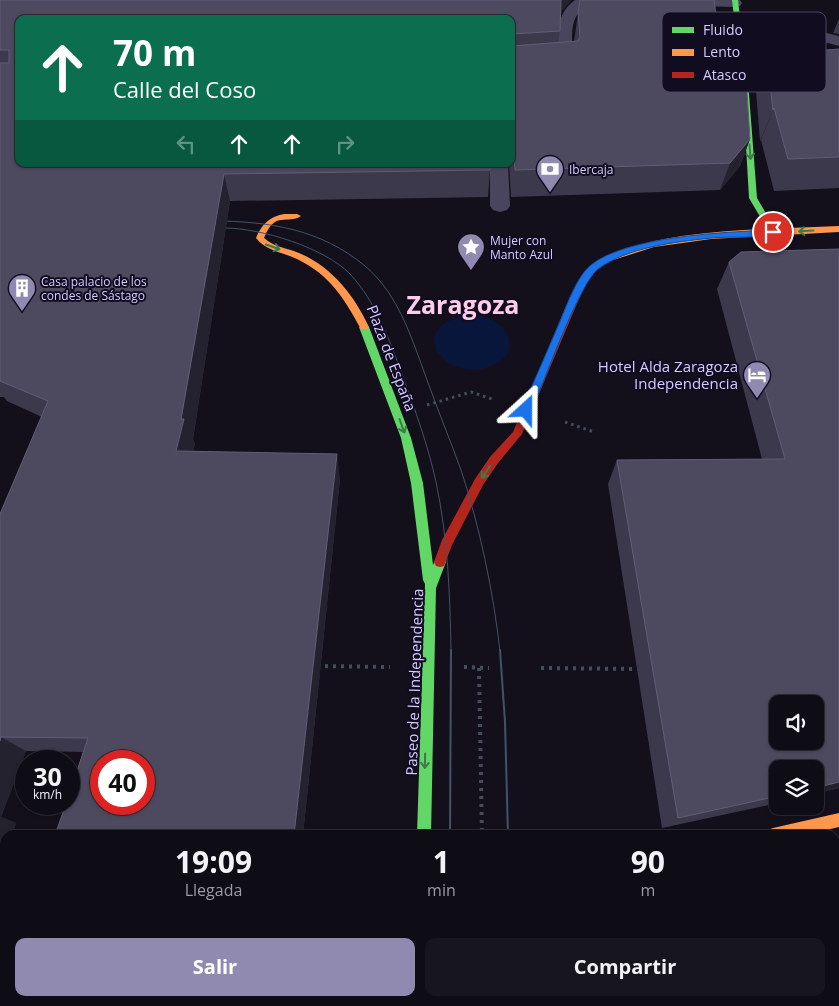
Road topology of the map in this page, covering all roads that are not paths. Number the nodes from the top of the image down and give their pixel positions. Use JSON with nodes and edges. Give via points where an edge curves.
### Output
{"nodes":[{"id":1,"x":584,"y":0,"type":"edge"},
{"id":2,"x":622,"y":0,"type":"edge"},
{"id":3,"x":736,"y":6,"type":"edge"},
{"id":4,"x":754,"y":12,"type":"edge"},
{"id":5,"x":826,"y":37,"type":"edge"},
{"id":6,"x":839,"y":41,"type":"edge"},
{"id":7,"x":515,"y":66,"type":"edge"},
{"id":8,"x":746,"y":92,"type":"edge"},
{"id":9,"x":499,"y":167,"type":"edge"},
{"id":10,"x":500,"y":206,"type":"dead end"},
{"id":11,"x":297,"y":216,"type":"dead end"},
{"id":12,"x":839,"y":229,"type":"edge"},
{"id":13,"x":773,"y":232,"type":"junction"},
{"id":14,"x":430,"y":588,"type":"junction"},
{"id":15,"x":839,"y":820,"type":"edge"},
{"id":16,"x":424,"y":830,"type":"edge"},
{"id":17,"x":795,"y":830,"type":"edge"}],
"edges":[{"from":1,"to":7,"type":"street","via":[[573,6],[564,24],[566,63]]},
{"from":2,"to":3,"type":"street"},
{"from":3,"to":4,"type":"street"},
{"from":5,"to":6,"type":"street"},
{"from":8,"to":13,"type":"street","one_way":true,"via":[[753,198]]},
{"from":9,"to":10,"type":"street"},
{"from":11,"to":14,"type":"street","name":"Plaza de España","one_way":true,"via":[[272,218],[260,238],[266,245],[314,265],[342,288],[359,314],[406,438],[417,483]]},
{"from":12,"to":13,"type":"street","one_way":true},
{"from":13,"to":14,"type":"street","name":"Paseo de la Independencia","one_way":true,"via":[[690,238],[628,251],[604,260],[594,268],[574,299],[517,434],[479,482],[446,544]]},
{"from":14,"to":16,"type":"street","name":"Paseo de la Independencia","one_way":true},
{"from":15,"to":17,"type":"street"}]}
